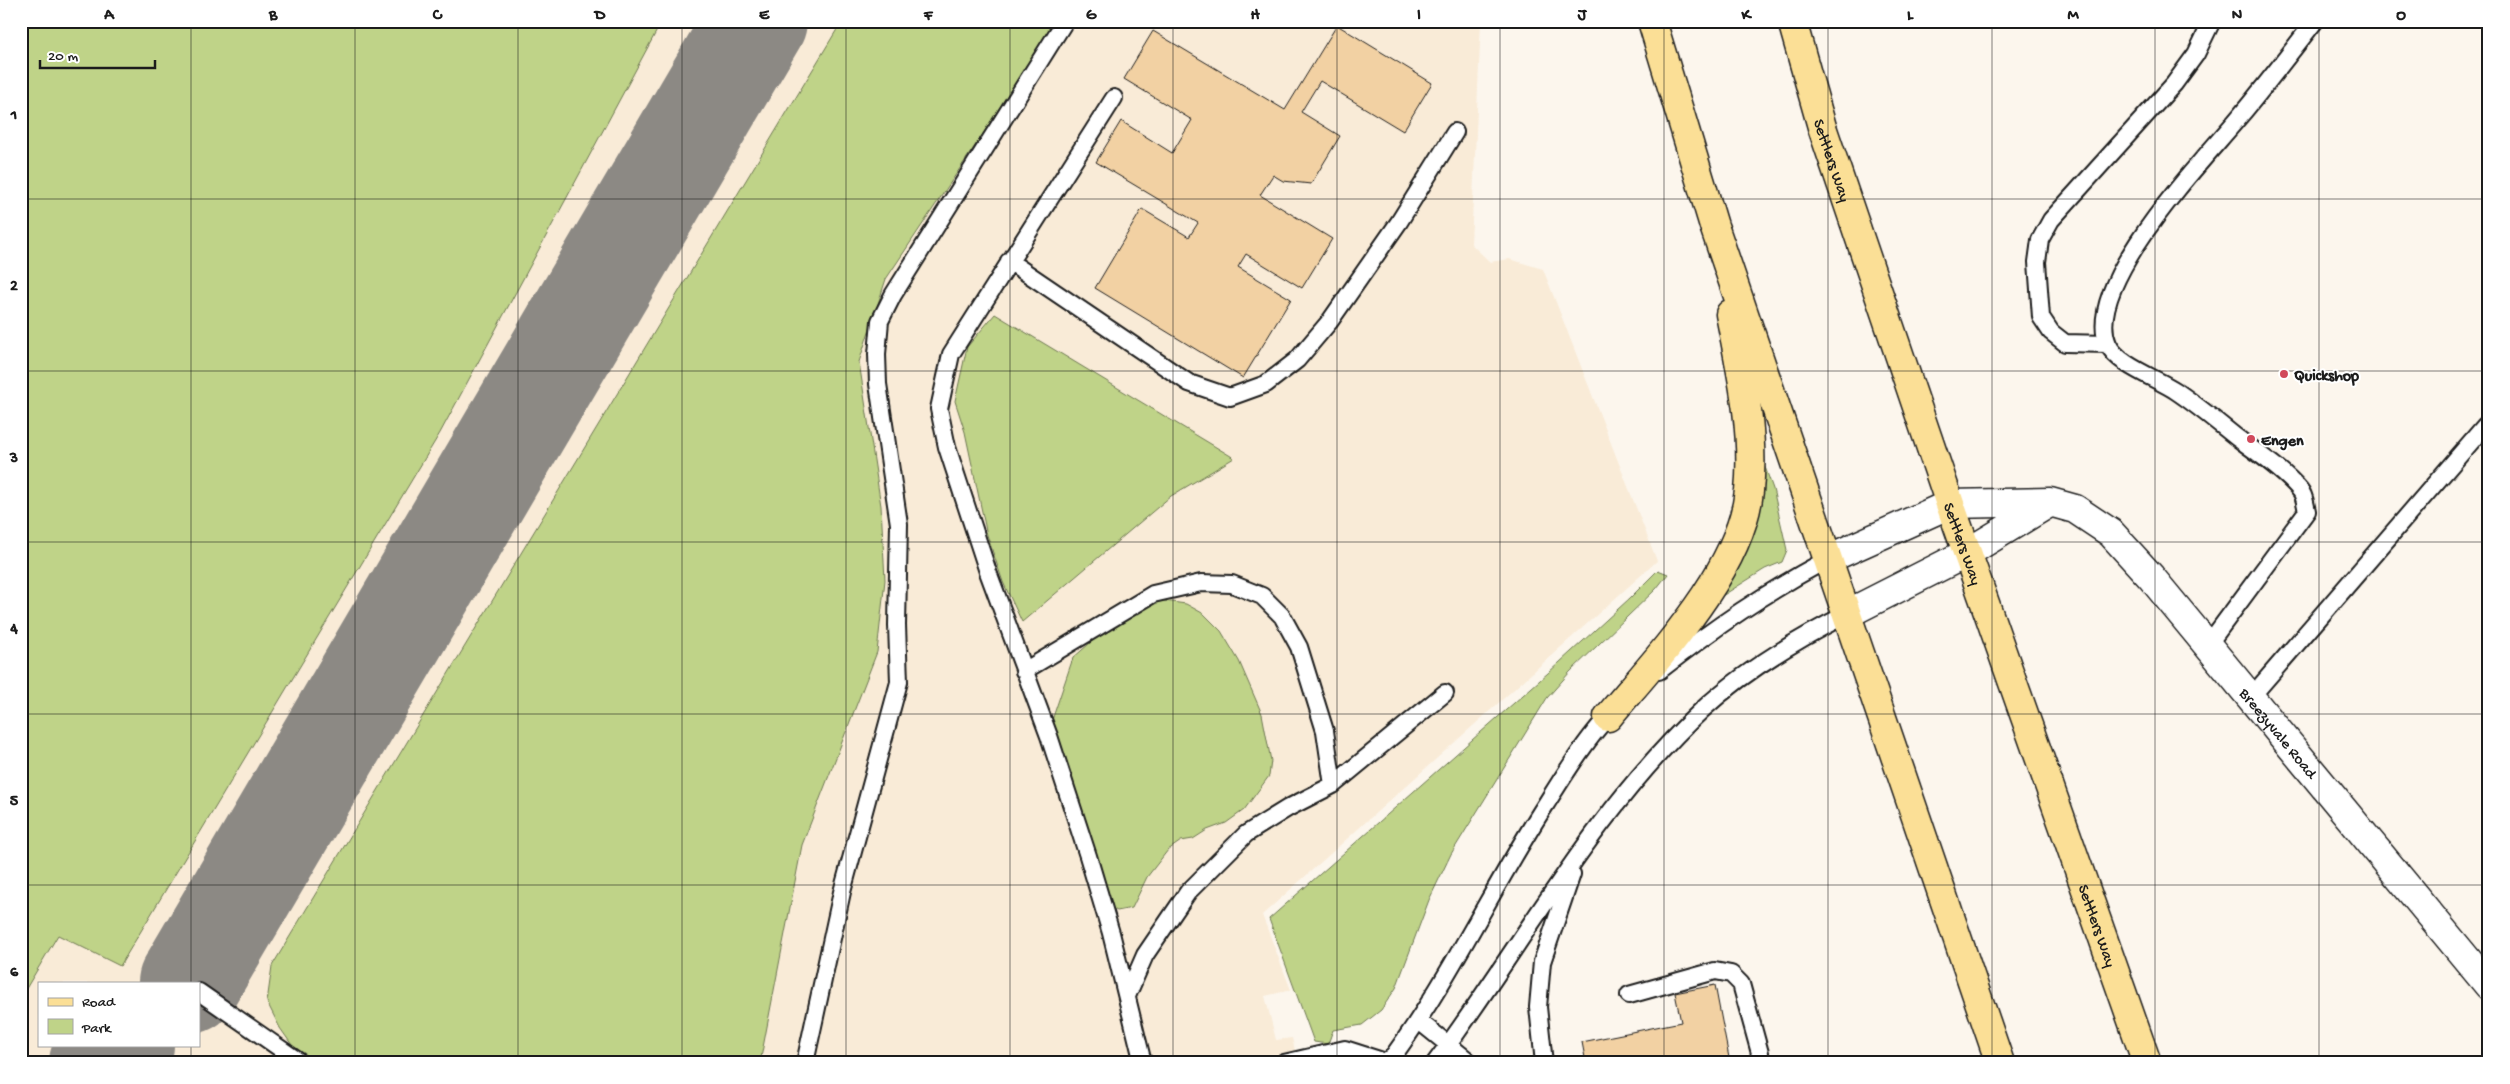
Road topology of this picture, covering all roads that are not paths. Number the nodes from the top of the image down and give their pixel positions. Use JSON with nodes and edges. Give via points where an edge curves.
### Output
{"nodes":[{"id":1,"x":1064,"y":21,"type":"edge"},
{"id":2,"x":1652,"y":21,"type":"edge"},
{"id":3,"x":1792,"y":21,"type":"edge"},
{"id":4,"x":2212,"y":21,"type":"edge"},
{"id":5,"x":2316,"y":21,"type":"edge"},
{"id":6,"x":1114,"y":98,"type":"dead end"},
{"id":7,"x":1455,"y":132,"type":"dead end"},
{"id":8,"x":1714,"y":226,"type":"junction"},
{"id":9,"x":1009,"y":261,"type":"junction"},
{"id":10,"x":2108,"y":344,"type":"junction"},
{"id":11,"x":2489,"y":421,"type":"edge"},
{"id":12,"x":2050,"y":502,"type":"junction"},
{"id":13,"x":1950,"y":504,"type":"junction"},
{"id":14,"x":1967,"y":553,"type":"junction"},
{"id":15,"x":1828,"y":559,"type":"junction"},
{"id":16,"x":1846,"y":614,"type":"junction"},
{"id":17,"x":2207,"y":646,"type":"junction"},
{"id":18,"x":1024,"y":671,"type":"junction"},
{"id":19,"x":1445,"y":693,"type":"dead end"},
{"id":20,"x":2251,"y":697,"type":"junction"},
{"id":21,"x":1608,"y":717,"type":"junction"},
{"id":22,"x":1333,"y":786,"type":"junction"},
{"id":23,"x":1580,"y":851,"type":"junction"},
{"id":24,"x":2489,"y":986,"type":"edge"},
{"id":25,"x":200,"y":993,"type":"edge"},
{"id":26,"x":1629,"y":995,"type":"dead end"},
{"id":27,"x":1127,"y":996,"type":"junction"},
{"id":28,"x":1419,"y":1021,"type":"junction"},
{"id":29,"x":1449,"y":1044,"type":"junction"},
{"id":30,"x":301,"y":1063,"type":"edge"},
{"id":31,"x":806,"y":1063,"type":"edge"},
{"id":32,"x":1143,"y":1063,"type":"edge"},
{"id":33,"x":1284,"y":1063,"type":"edge"},
{"id":34,"x":1389,"y":1063,"type":"edge"},
{"id":35,"x":1435,"y":1063,"type":"edge"},
{"id":36,"x":1472,"y":1063,"type":"edge"},
{"id":37,"x":1544,"y":1063,"type":"edge"},
{"id":38,"x":1757,"y":1063,"type":"edge"},
{"id":39,"x":2000,"y":1063,"type":"edge"},
{"id":40,"x":2147,"y":1063,"type":"edge"}],
"edges":[{"from":1,"to":31,"type":"lane","via":[[880,321],[878,384],[900,524],[899,682],[842,892]]},
{"from":2,"to":8,"type":"main road"},
{"from":3,"to":13,"type":"main road","name":"Settlers Way","via":[[1822,128]]},
{"from":4,"to":10,"type":"lane","via":[[2196,54],[2174,84],[2051,220],[2040,240],[2037,262],[2041,318],[2064,343]]},
{"from":5,"to":10,"type":"lane","via":[[2173,195],[2134,248],[2114,285],[2104,321]]},
{"from":6,"to":9,"type":"lane"},
{"from":7,"to":9,"type":"lane","via":[[1399,222],[1324,328],[1297,360],[1266,384],[1230,397],[1189,383]]},
{"from":8,"to":15,"type":"main road"},
{"from":8,"to":21,"type":"main road","via":[[1750,439],[1749,492],[1740,527],[1725,562],[1681,629]]},
{"from":9,"to":18,"type":"lane","via":[[951,354],[939,409],[950,456]]},
{"from":10,"to":17,"type":"lane","via":[[2119,359],[2198,406],[2268,461],[2300,490],[2304,499],[2307,512]]},
{"from":11,"to":20,"type":"lane"},
{"from":12,"to":13,"type":"street","name":"Breezyvale Road"},
{"from":12,"to":14,"type":"street"},
{"from":12,"to":17,"type":"street","name":"Breezyvale Road","via":[[2075,509],[2111,533]]},
{"from":13,"to":14,"type":"main road","name":"Settlers Way"},
{"from":13,"to":15,"type":"street","name":"Breezyvale Road"},
{"from":14,"to":16,"type":"street"},
{"from":14,"to":40,"type":"main road","name":"Settlers Way"},
{"from":15,"to":16,"type":"main road"},
{"from":15,"to":21,"type":"lane","via":[[1772,588],[1730,616],[1651,677]]},
{"from":16,"to":23,"type":"lane","via":[[1762,663],[1703,709],[1635,780]]},
{"from":16,"to":39,"type":"main road"},
{"from":17,"to":20,"type":"street","name":"Breezyvale Road"},
{"from":18,"to":22,"type":"lane","via":[[1153,594],[1201,583],[1232,584],[1262,596],[1282,616],[1299,647],[1325,731]]},
{"from":18,"to":27,"type":"lane","via":[[1088,856]]},
{"from":19,"to":22,"type":"lane"},
{"from":20,"to":24,"type":"street","name":"Breezyvale Road"},
{"from":21,"to":28,"type":"lane","via":[[1561,780],[1524,838]]},
{"from":22,"to":27,"type":"lane","via":[[1246,834],[1188,892],[1145,956]]},
{"from":23,"to":29,"type":"lane"},
{"from":23,"to":37,"type":"lane","via":[[1542,962],[1538,1007]]},
{"from":25,"to":30,"type":"lane"},
{"from":26,"to":38,"type":"lane","via":[[1716,972],[1731,974],[1741,984],[1760,1053]]},
{"from":27,"to":32,"type":"lane"},
{"from":28,"to":29,"type":"lane"},
{"from":28,"to":34,"type":"lane"},
{"from":29,"to":35,"type":"lane"},
{"from":29,"to":36,"type":"lane"},
{"from":33,"to":34,"type":"lane","via":[[1344,1049]]}]}
